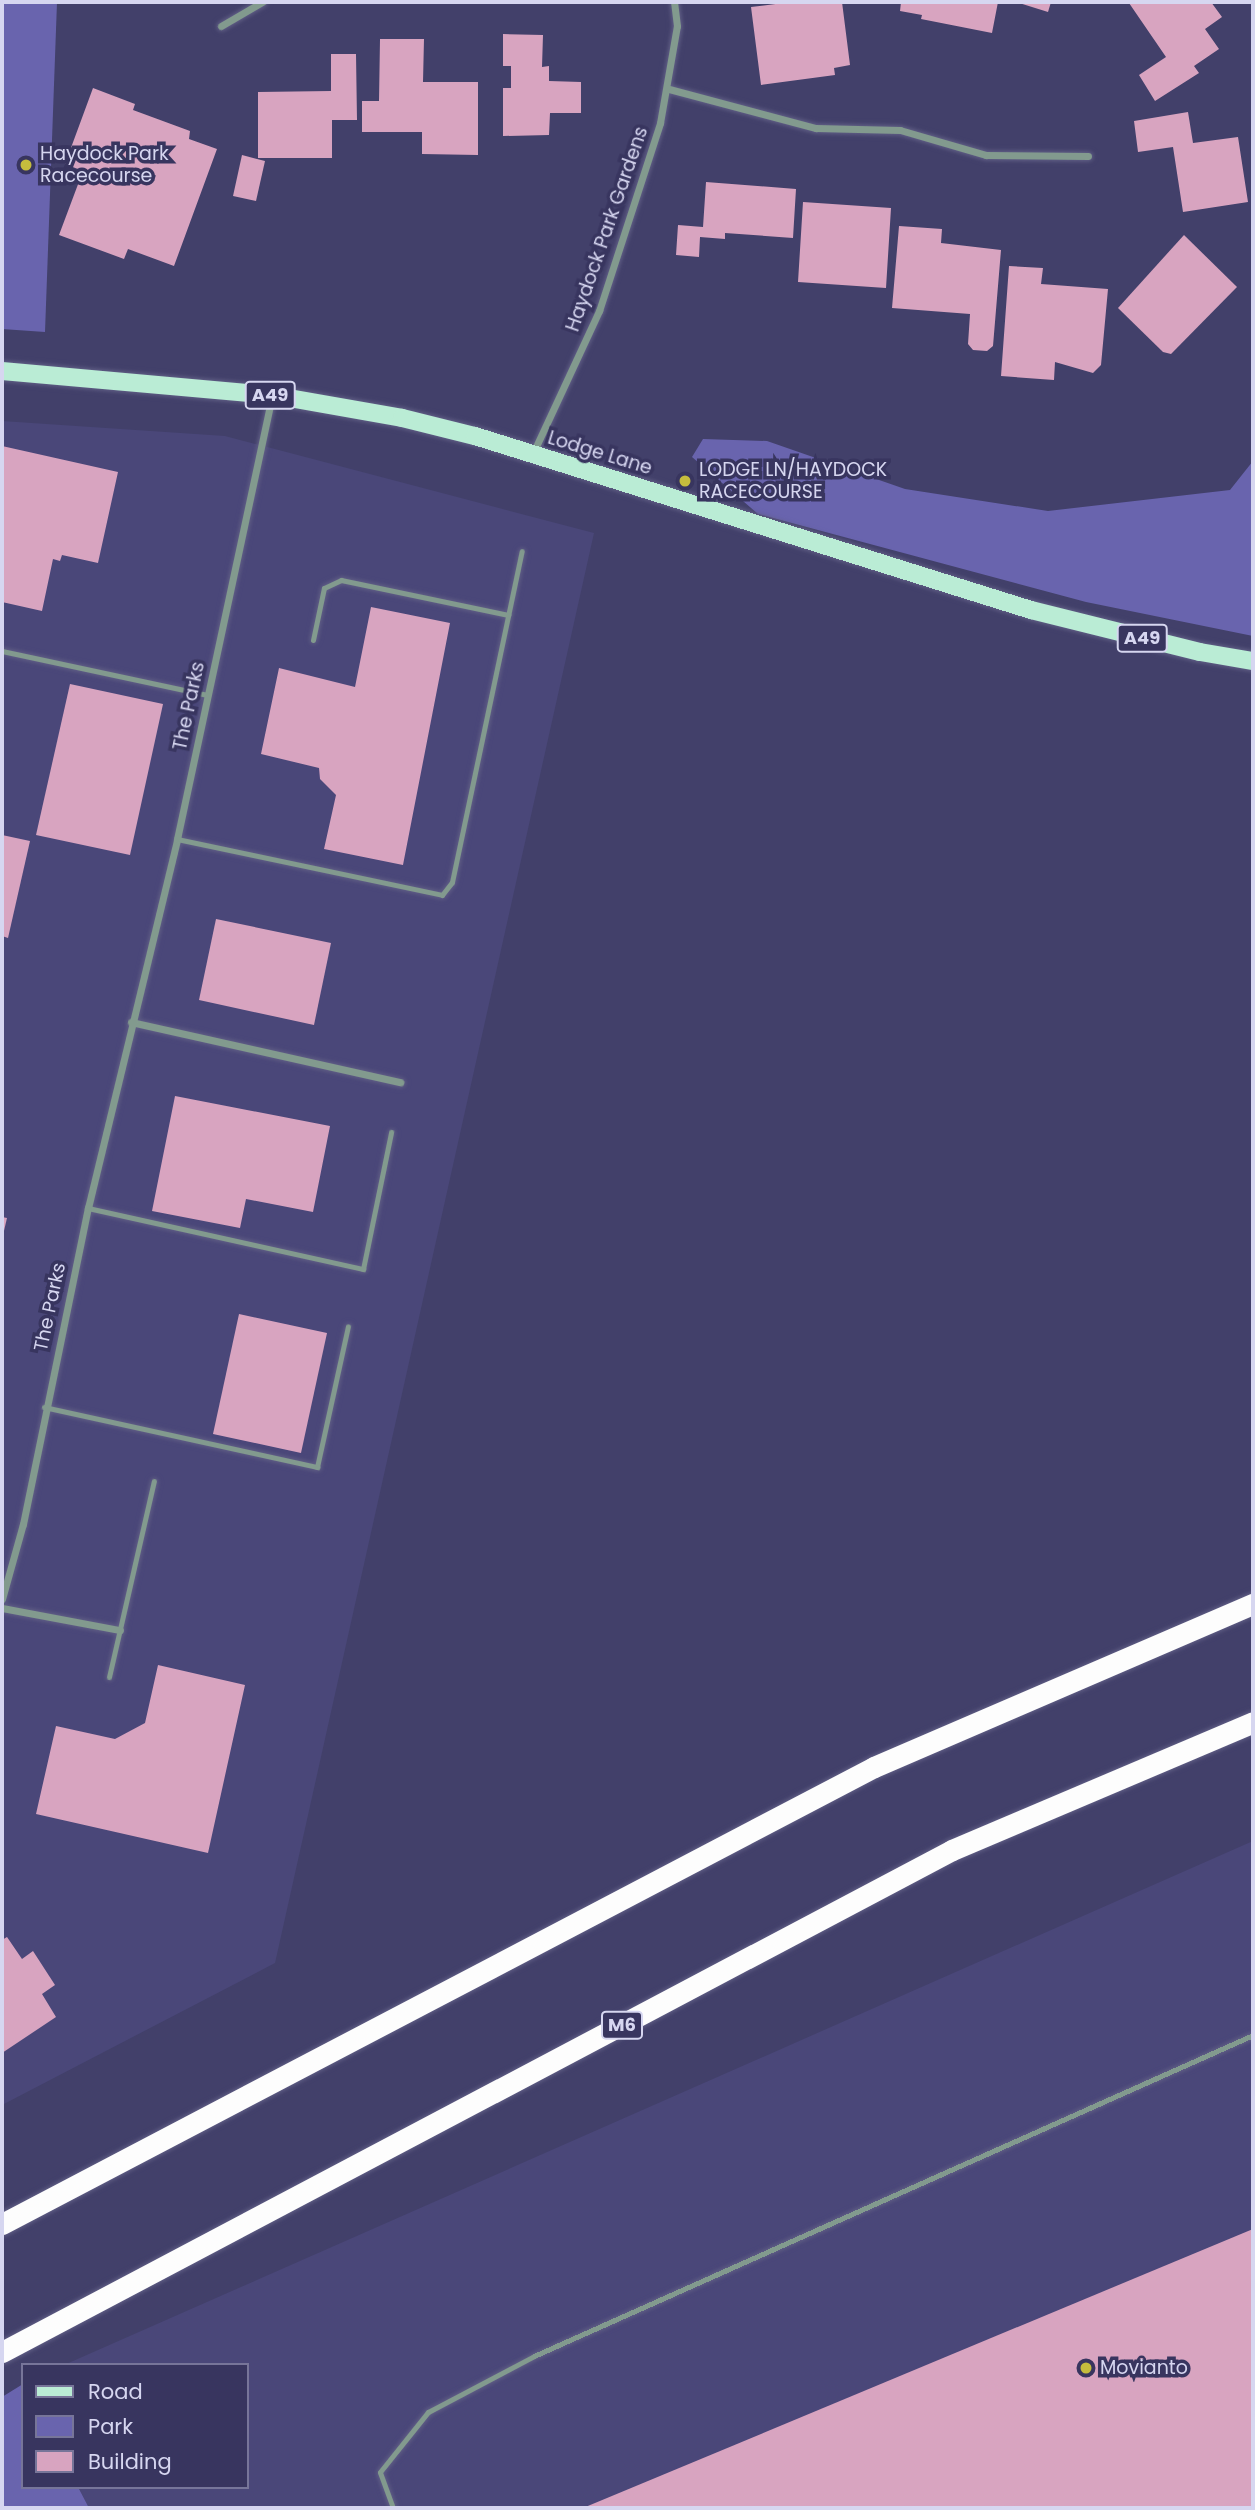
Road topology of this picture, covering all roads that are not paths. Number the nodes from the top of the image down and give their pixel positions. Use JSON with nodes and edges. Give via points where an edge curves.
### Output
{"nodes":[{"id":1,"x":262,"y":2,"type":"edge"},
{"id":2,"x":674,"y":2,"type":"edge"},
{"id":3,"x":221,"y":26,"type":"dead end"},
{"id":4,"x":669,"y":89,"type":"junction"},
{"id":5,"x":1088,"y":156,"type":"dead end"},
{"id":6,"x":2,"y":371,"type":"edge"},
{"id":7,"x":272,"y":395,"type":"junction"},
{"id":8,"x":533,"y":454,"type":"junction"},
{"id":9,"x":522,"y":551,"type":"dead end"},
{"id":10,"x":508,"y":615,"type":"junction"},
{"id":11,"x":313,"y":640,"type":"dead end"},
{"id":12,"x":2,"y":651,"type":"edge"},
{"id":13,"x":1253,"y":660,"type":"edge"},
{"id":14,"x":207,"y":695,"type":"junction"},
{"id":15,"x":177,"y":839,"type":"junction"},
{"id":16,"x":131,"y":1022,"type":"junction"},
{"id":17,"x":400,"y":1082,"type":"dead end"},
{"id":18,"x":391,"y":1132,"type":"dead end"},
{"id":19,"x":88,"y":1208,"type":"junction"},
{"id":20,"x":348,"y":1326,"type":"dead end"},
{"id":21,"x":44,"y":1407,"type":"junction"},
{"id":22,"x":154,"y":1481,"type":"dead end"},
{"id":23,"x":2,"y":1599,"type":"edge"},
{"id":24,"x":1253,"y":1604,"type":"edge"},
{"id":25,"x":2,"y":1608,"type":"edge"},
{"id":26,"x":120,"y":1630,"type":"junction"},
{"id":27,"x":109,"y":1677,"type":"dead end"},
{"id":28,"x":1253,"y":1722,"type":"edge"},
{"id":29,"x":1253,"y":2035,"type":"edge"},
{"id":30,"x":2,"y":2224,"type":"edge"},
{"id":31,"x":2,"y":2352,"type":"edge"},
{"id":32,"x":393,"y":2508,"type":"edge"}],
"edges":[{"from":1,"to":3,"type":"street"},
{"from":2,"to":4,"type":"street","name":"Haydock Park Gardens","via":[[677,26]]},
{"from":4,"to":5,"type":"street","via":[[816,128],[900,130],[986,155]]},
{"from":4,"to":8,"type":"street","name":"Haydock Park Gardens","via":[[599,311]]},
{"from":6,"to":7,"type":"main road","name":"Lodge Lane","number":"A49"},
{"from":7,"to":8,"type":"main road","name":"Lodge Lane","number":"A49","via":[[402,418]]},
{"from":7,"to":14,"type":"street","name":"The Parks"},
{"from":8,"to":13,"type":"main road","name":"Lodge Lane","number":"A49","via":[[1031,610],[1200,652]]},
{"from":9,"to":10,"type":"lane"},
{"from":10,"to":11,"type":"lane","via":[[341,580],[324,589]]},
{"from":10,"to":15,"type":"lane","via":[[452,882],[442,895]]},
{"from":12,"to":14,"type":"lane"},
{"from":14,"to":15,"type":"street","name":"The Parks"},
{"from":15,"to":16,"type":"street","name":"The Parks"},
{"from":16,"to":17,"type":"street"},
{"from":16,"to":19,"type":"street","name":"The Parks"},
{"from":18,"to":19,"type":"lane","via":[[363,1269]]},
{"from":19,"to":21,"type":"street","name":"The Parks"},
{"from":20,"to":21,"type":"lane","via":[[317,1467]]},
{"from":21,"to":23,"type":"street","name":"The Parks","via":[[23,1524]]},
{"from":22,"to":26,"type":"lane"},
{"from":24,"to":30,"type":"highway","via":[[874,1768]]},
{"from":25,"to":26,"type":"street"},
{"from":26,"to":27,"type":"lane"},
{"from":28,"to":31,"type":"highway","number":"M6","via":[[952,1850]]},
{"from":29,"to":32,"type":"lane","via":[[534,2356],[428,2412],[380,2472]]}]}
